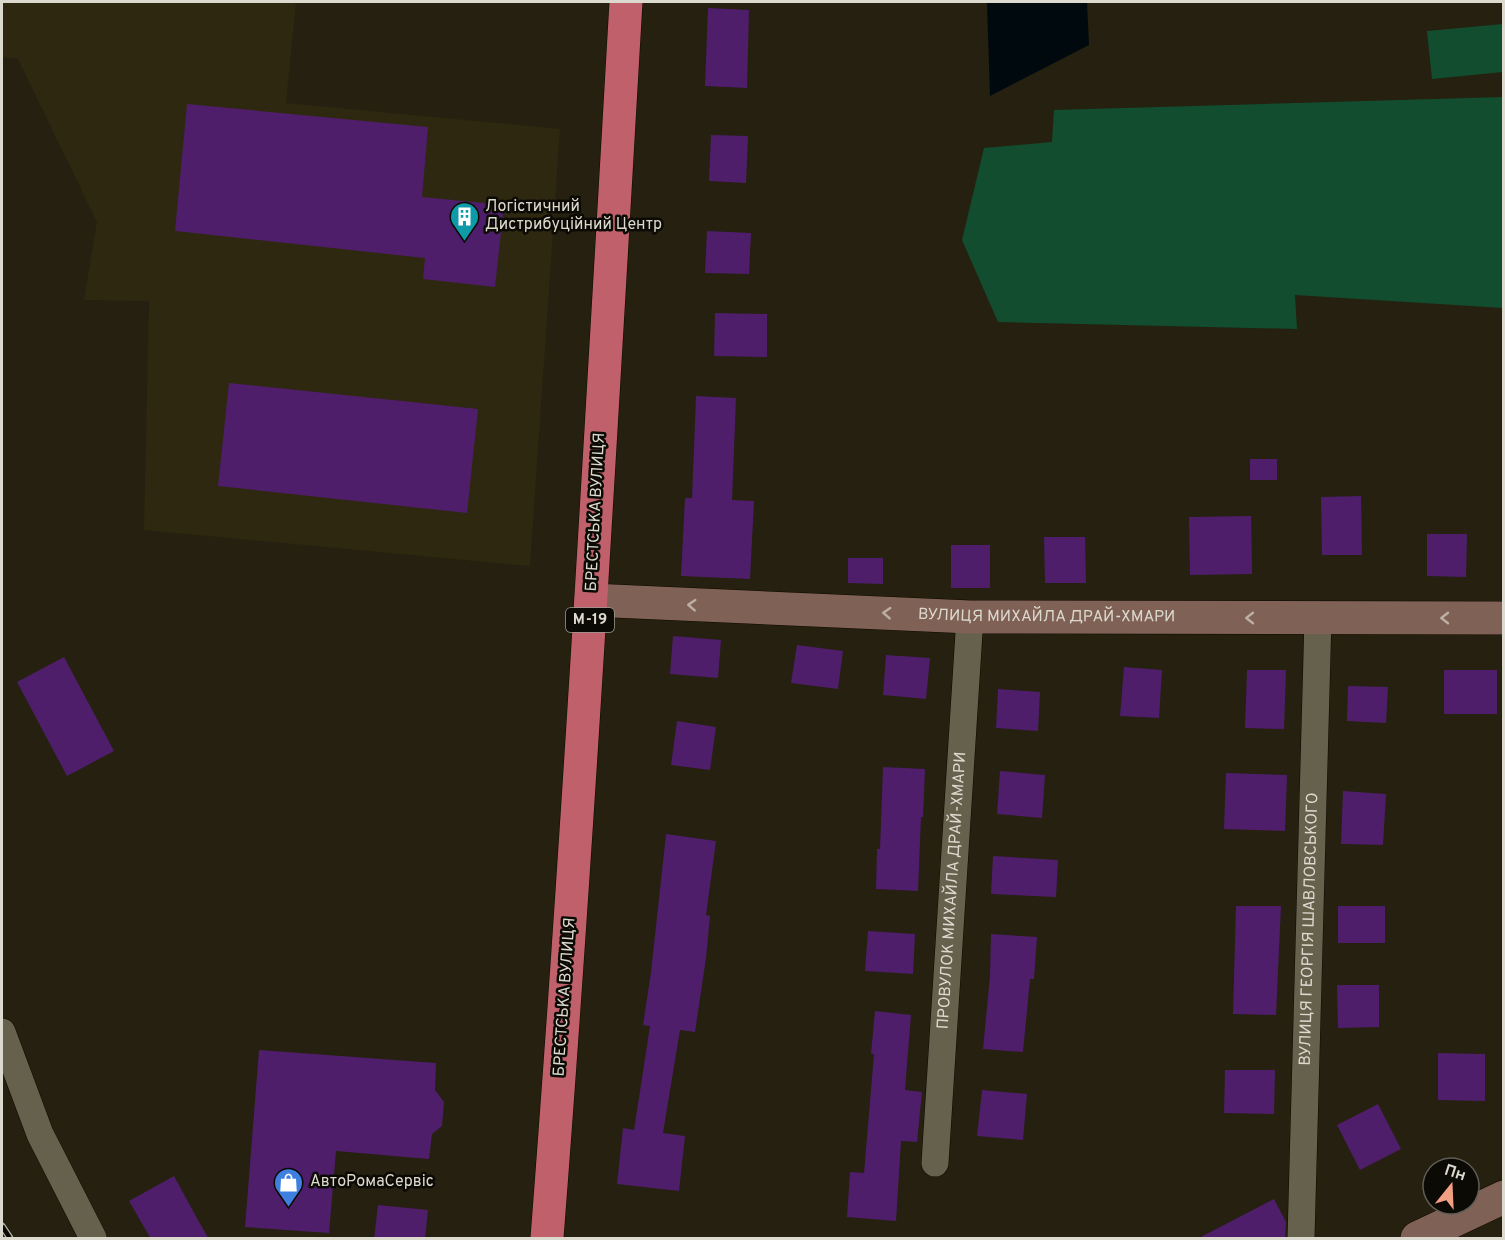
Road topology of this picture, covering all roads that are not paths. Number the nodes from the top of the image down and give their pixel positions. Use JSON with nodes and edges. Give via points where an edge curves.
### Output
{"nodes":[{"id":1,"x":626,"y":2,"type":"edge"},
{"id":2,"x":591,"y":600,"type":"junction"},
{"id":3,"x":970,"y":617,"type":"junction"},
{"id":4,"x":1318,"y":618,"type":"junction"},
{"id":5,"x":1503,"y":618,"type":"edge"},
{"id":6,"x":4,"y":1044,"type":"edge"},
{"id":7,"x":935,"y":1163,"type":"dead end"},
{"id":8,"x":1503,"y":1197,"type":"edge"},
{"id":9,"x":93,"y":1239,"type":"edge"},
{"id":10,"x":547,"y":1239,"type":"edge"},
{"id":11,"x":1301,"y":1239,"type":"edge"},
{"id":12,"x":1417,"y":1239,"type":"edge"}],
"edges":[{"from":1,"to":2,"type":"highway","name":"БРЕСТСЬКА ВУЛИЦЯ","number":"М-19"},
{"from":3,"to":2,"type":"main road","name":"ВУЛИЦЯ МИХАЙЛА ДРАЙ-ХМАРИ","one_way":true},
{"from":2,"to":10,"type":"highway","name":"БРЕСТСЬКА ВУЛИЦЯ","number":"М-19"},
{"from":4,"to":3,"type":"main road","name":"ВУЛИЦЯ МИХАЙЛА ДРАЙ-ХМАРИ","one_way":true},
{"from":3,"to":7,"type":"street","name":"ПРОВУЛОК МИХАЙЛА ДРАЙ-ХМАРИ"},
{"from":5,"to":4,"type":"main road","name":"ВУЛИЦЯ МИХАЙЛА ДРАЙ-ХМАРИ","one_way":true},
{"from":4,"to":11,"type":"street","name":"ВУЛИЦЯ ГЕОРГІЯ ШАВЛОВСЬКОГО"},
{"from":6,"to":9,"type":"street","via":[[40,1134]]},
{"from":8,"to":12,"type":"main road"}]}
